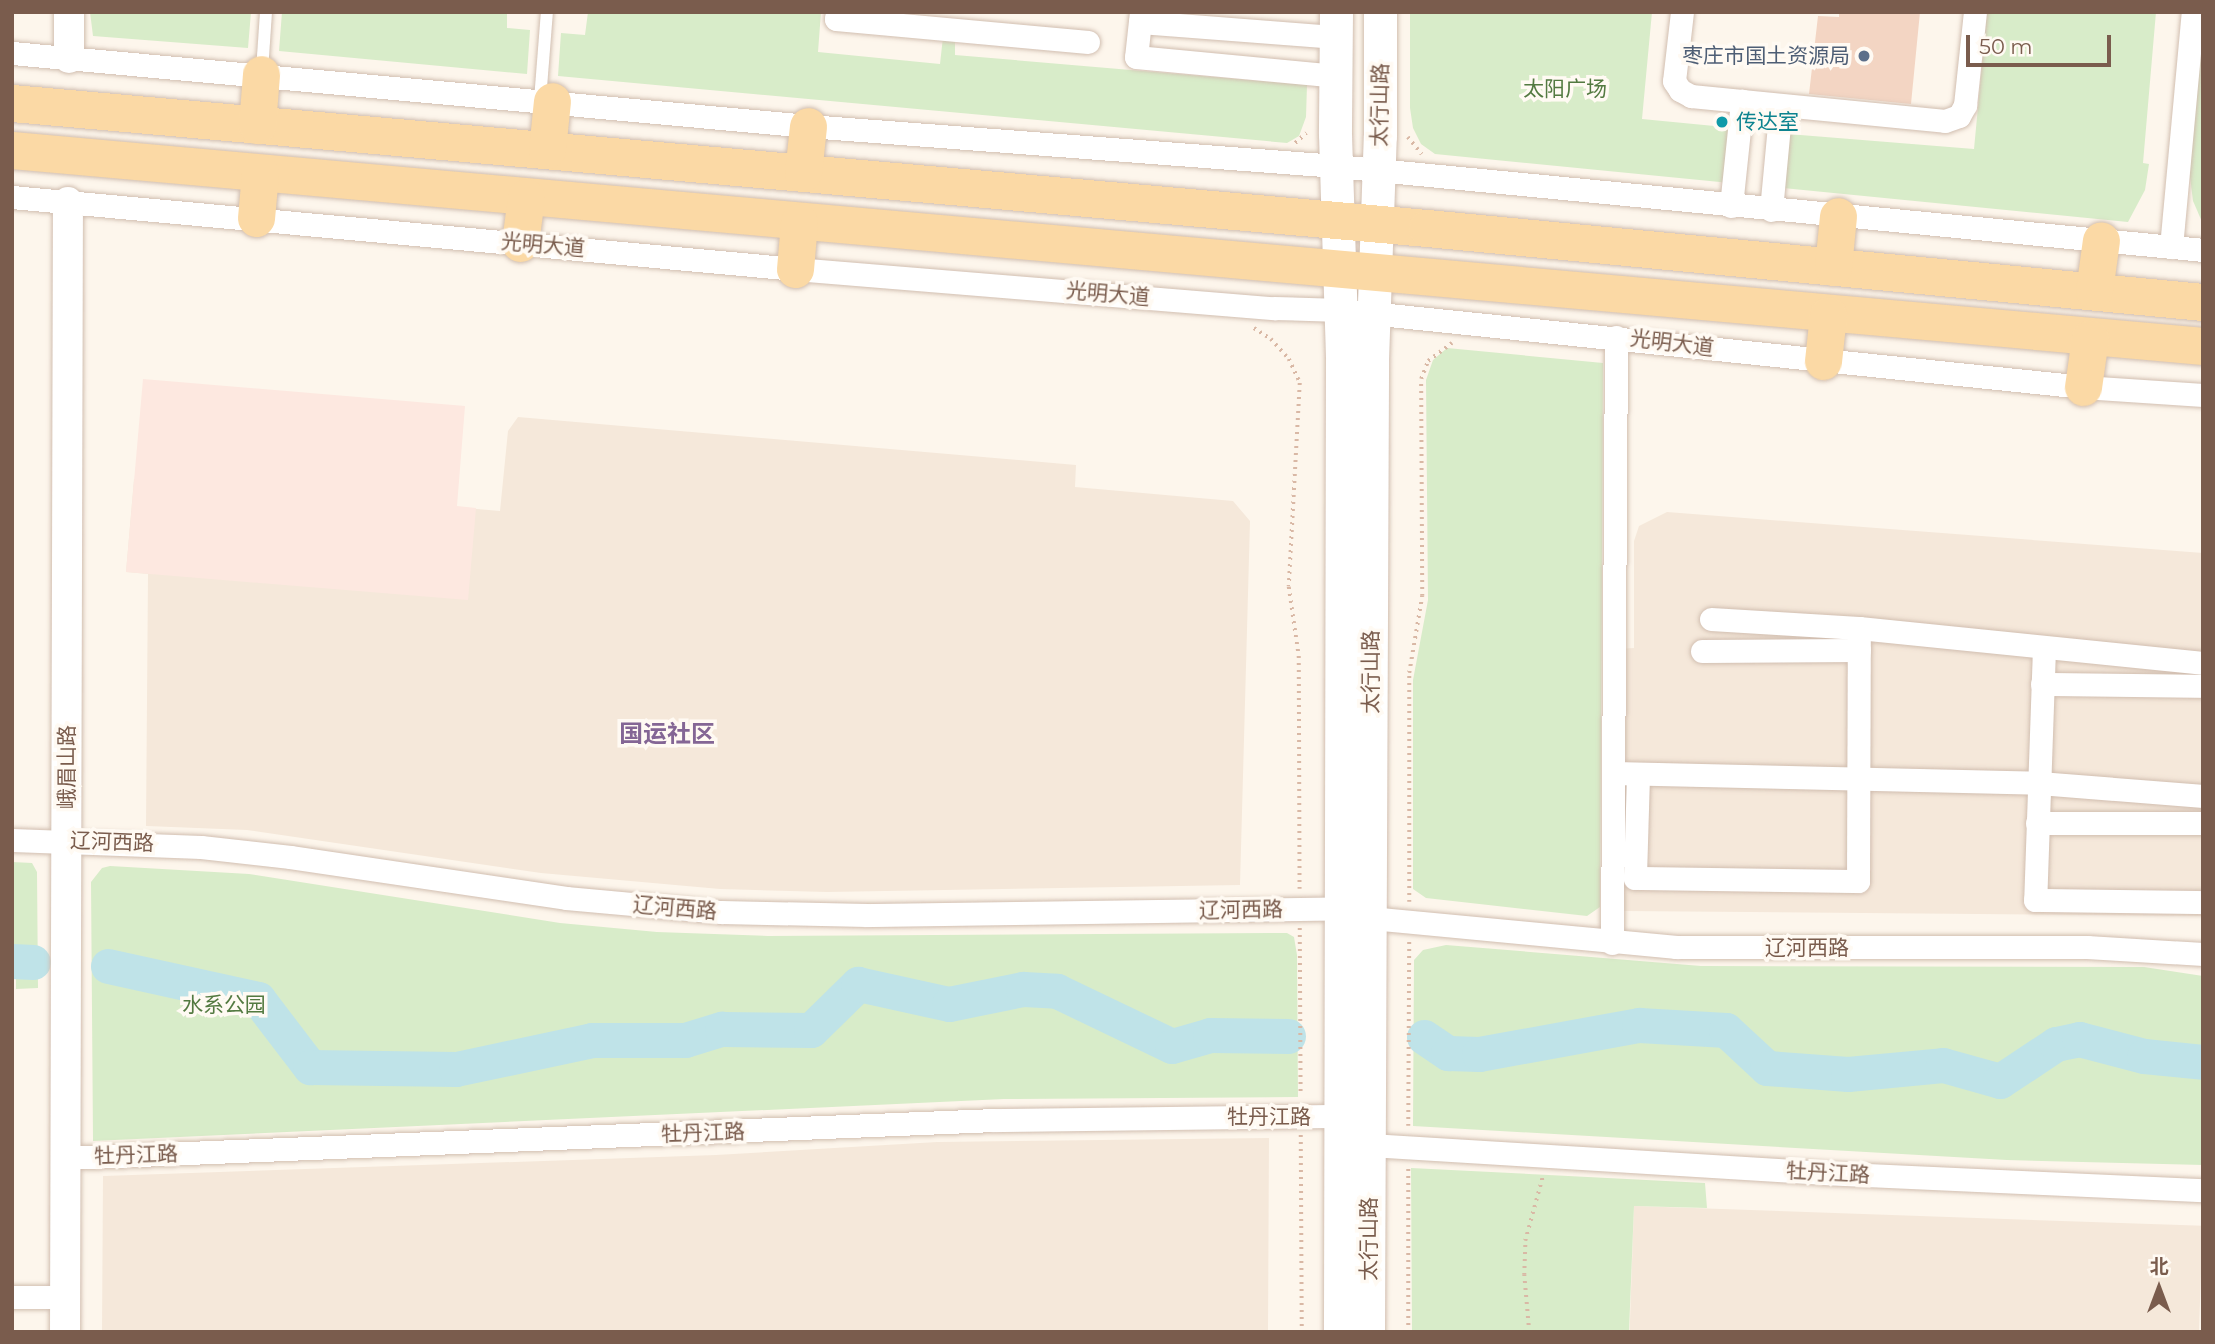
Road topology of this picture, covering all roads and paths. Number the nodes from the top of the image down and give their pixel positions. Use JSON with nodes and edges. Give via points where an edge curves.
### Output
{"nodes":[{"id":1,"x":69,"y":12,"type":"edge"},
{"id":2,"x":266,"y":12,"type":"edge"},
{"id":3,"x":547,"y":12,"type":"edge"},
{"id":4,"x":836,"y":12,"type":"edge"},
{"id":5,"x":1380,"y":12,"type":"edge"},
{"id":6,"x":1682,"y":12,"type":"edge"},
{"id":7,"x":1975,"y":12,"type":"edge"},
{"id":8,"x":2193,"y":12,"type":"edge"},
{"id":9,"x":1140,"y":17,"type":"edge"},
{"id":10,"x":1185,"y":19,"type":"edge"},
{"id":11,"x":1250,"y":22,"type":"edge"},
{"id":12,"x":1336,"y":25,"type":"edge"},
{"id":13,"x":1087,"y":42,"type":"dead end"},
{"id":14,"x":12,"y":53,"type":"edge"},
{"id":15,"x":69,"y":58,"type":"junction"},
{"id":16,"x":261,"y":74,"type":"junction"},
{"id":17,"x":1336,"y":76,"type":"junction"},
{"id":18,"x":546,"y":101,"type":"junction"},
{"id":19,"x":1742,"y":101,"type":"junction"},
{"id":20,"x":12,"y":103,"type":"edge"},
{"id":21,"x":1782,"y":104,"type":"junction"},
{"id":22,"x":257,"y":125,"type":"junction"},
{"id":23,"x":808,"y":126,"type":"junction"},
{"id":24,"x":1408,"y":137,"type":"dead end"},
{"id":25,"x":12,"y":150,"type":"edge"},
{"id":26,"x":547,"y":150,"type":"junction"},
{"id":27,"x":1426,"y":159,"type":"dead end"},
{"id":28,"x":1336,"y":166,"type":"junction"},
{"id":29,"x":260,"y":173,"type":"junction"},
{"id":30,"x":803,"y":173,"type":"junction"},
{"id":31,"x":1379,"y":173,"type":"junction"},
{"id":32,"x":12,"y":197,"type":"edge"},
{"id":33,"x":526,"y":197,"type":"junction"},
{"id":34,"x":68,"y":202,"type":"junction"},
{"id":35,"x":1731,"y":206,"type":"junction"},
{"id":36,"x":1771,"y":210,"type":"junction"},
{"id":37,"x":1838,"y":216,"type":"junction"},
{"id":38,"x":256,"y":218,"type":"junction"},
{"id":39,"x":1338,"y":220,"type":"junction"},
{"id":40,"x":799,"y":222,"type":"junction"},
{"id":41,"x":1377,"y":223,"type":"junction"},
{"id":42,"x":2101,"y":240,"type":"junction"},
{"id":43,"x":520,"y":243,"type":"junction"},
{"id":44,"x":2171,"y":247,"type":"junction"},
{"id":45,"x":2203,"y":250,"type":"edge"},
{"id":46,"x":1833,"y":267,"type":"junction"},
{"id":47,"x":1340,"y":268,"type":"junction"},
{"id":48,"x":795,"y":269,"type":"junction"},
{"id":49,"x":1375,"y":274,"type":"junction"},
{"id":50,"x":2094,"y":291,"type":"junction"},
{"id":51,"x":2203,"y":302,"type":"edge"},
{"id":52,"x":1341,"y":310,"type":"junction"},
{"id":53,"x":1373,"y":315,"type":"junction"},
{"id":54,"x":1828,"y":315,"type":"junction"},
{"id":55,"x":1616,"y":337,"type":"junction"},
{"id":56,"x":2090,"y":338,"type":"junction"},
{"id":57,"x":1271,"y":340,"type":"dead end"},
{"id":58,"x":2203,"y":346,"type":"edge"},
{"id":59,"x":1428,"y":361,"type":"dead end"},
{"id":60,"x":1824,"y":361,"type":"junction"},
{"id":61,"x":2083,"y":387,"type":"junction"},
{"id":62,"x":2203,"y":395,"type":"edge"},
{"id":63,"x":1711,"y":619,"type":"dead end"},
{"id":64,"x":1859,"y":639,"type":"junction"},
{"id":65,"x":2044,"y":648,"type":"junction"},
{"id":66,"x":1702,"y":650,"type":"dead end"},
{"id":67,"x":2203,"y":663,"type":"edge"},
{"id":68,"x":2042,"y":684,"type":"junction"},
{"id":69,"x":2203,"y":686,"type":"edge"},
{"id":70,"x":1615,"y":773,"type":"junction"},
{"id":71,"x":1638,"y":775,"type":"junction"},
{"id":72,"x":1857,"y":780,"type":"junction"},
{"id":73,"x":2039,"y":783,"type":"junction"},
{"id":74,"x":2203,"y":796,"type":"edge"},
{"id":75,"x":2203,"y":822,"type":"edge"},
{"id":76,"x":2038,"y":823,"type":"junction"},
{"id":77,"x":12,"y":840,"type":"edge"},
{"id":78,"x":66,"y":840,"type":"junction"},
{"id":79,"x":2203,"y":902,"type":"edge"},
{"id":80,"x":1300,"y":910,"type":"junction"},
{"id":81,"x":1355,"y":913,"type":"junction"},
{"id":82,"x":1409,"y":922,"type":"junction"},
{"id":83,"x":1612,"y":943,"type":"junction"},
{"id":84,"x":2203,"y":954,"type":"edge"},
{"id":85,"x":1340,"y":1116,"type":"junction"},
{"id":86,"x":1301,"y":1117,"type":"junction"},
{"id":87,"x":1369,"y":1145,"type":"junction"},
{"id":88,"x":1408,"y":1148,"type":"junction"},
{"id":89,"x":65,"y":1158,"type":"junction"},
{"id":90,"x":1543,"y":1175,"type":"dead end"},
{"id":91,"x":2203,"y":1190,"type":"edge"},
{"id":92,"x":12,"y":1297,"type":"edge"},
{"id":93,"x":65,"y":1297,"type":"junction"},
{"id":94,"x":65,"y":1332,"type":"edge"},
{"id":95,"x":1302,"y":1332,"type":"edge"},
{"id":96,"x":1340,"y":1332,"type":"edge"},
{"id":97,"x":1368,"y":1332,"type":"edge"},
{"id":98,"x":1408,"y":1332,"type":"edge"},
{"id":99,"x":1529,"y":1332,"type":"edge"}],
"edges":[{"from":1,"to":15,"type":"street"},
{"from":2,"to":16,"type":"lane"},
{"from":3,"to":18,"type":"lane"},
{"from":4,"to":13,"type":"street","via":[[836,19]]},
{"from":5,"to":31,"type":"main road","name":"太行山路"},
{"from":6,"to":19,"type":"street","via":[[1674,81],[1680,90],[1691,96]]},
{"from":7,"to":21,"type":"street","via":[[1965,106],[1959,116],[1945,121]]},
{"from":8,"to":44,"type":"street"},
{"from":9,"to":10,"type":"street"},
{"from":9,"to":17,"type":"street","via":[[1136,57]]},
{"from":10,"to":11,"type":"street"},
{"from":11,"to":12,"type":"street"},
{"from":12,"to":17,"type":"main road","name":"太行山路"},
{"from":14,"to":15,"type":"street"},
{"from":15,"to":16,"type":"street"},
{"from":16,"to":18,"type":"street"},
{"from":16,"to":22,"type":"main road"},
{"from":17,"to":28,"type":"main road","name":"太行山路"},
{"from":18,"to":23,"type":"street"},
{"from":18,"to":26,"type":"main road"},
{"from":19,"to":21,"type":"street"},
{"from":19,"to":35,"type":"street"},
{"from":20,"to":22,"type":"main road"},
{"from":21,"to":36,"type":"street"},
{"from":22,"to":26,"type":"main road"},
{"from":23,"to":28,"type":"street"},
{"from":23,"to":30,"type":"main road"},
{"from":24,"to":27,"type":"path"},
{"from":25,"to":29,"type":"main road","name":"光明大道"},
{"from":26,"to":30,"type":"main road"},
{"from":28,"to":31,"type":"street"},
{"from":28,"to":39,"type":"main road","name":"太行山路"},
{"from":29,"to":33,"type":"main road","name":"光明大道"},
{"from":29,"to":38,"type":"main road"},
{"from":30,"to":39,"type":"main road"},
{"from":31,"to":35,"type":"street"},
{"from":31,"to":41,"type":"main road","name":"太行山路"},
{"from":32,"to":34,"type":"street","name":"光明大道"},
{"from":33,"to":40,"type":"main road","name":"光明大道"},
{"from":33,"to":43,"type":"main road"},
{"from":34,"to":38,"type":"street","name":"光明大道"},
{"from":34,"to":78,"type":"street","name":"峨眉山路"},
{"from":35,"to":36,"type":"street"},
{"from":36,"to":37,"type":"street"},
{"from":37,"to":42,"type":"street"},
{"from":37,"to":46,"type":"main road"},
{"from":38,"to":43,"type":"street","name":"光明大道"},
{"from":39,"to":41,"type":"main road"},
{"from":39,"to":47,"type":"main road","name":"太行山路"},
{"from":40,"to":47,"type":"main road","name":"光明大道"},
{"from":40,"to":48,"type":"main road"},
{"from":41,"to":46,"type":"main road"},
{"from":41,"to":49,"type":"main road","name":"太行山路"},
{"from":42,"to":44,"type":"street"},
{"from":42,"to":50,"type":"main road"},
{"from":43,"to":48,"type":"street","name":"光明大道"},
{"from":44,"to":45,"type":"street"},
{"from":46,"to":50,"type":"main road"},
{"from":47,"to":49,"type":"main road","name":"光明大道"},
{"from":47,"to":52,"type":"main road","name":"太行山路"},
{"from":48,"to":52,"type":"street","name":"光明大道"},
{"from":49,"to":53,"type":"main road","name":"太行山路"},
{"from":49,"to":54,"type":"main road","name":"光明大道"},
{"from":50,"to":51,"type":"main road"},
{"from":52,"to":53,"type":"street","name":"光明大道"},
{"from":52,"to":81,"type":"main road","name":"太行山路"},
{"from":53,"to":55,"type":"street","name":"光明大道"},
{"from":53,"to":81,"type":"main road","name":"太行山路"},
{"from":54,"to":56,"type":"main road","name":"光明大道"},
{"from":54,"to":60,"type":"main road"},
{"from":55,"to":60,"type":"street","name":"光明大道"},
{"from":55,"to":70,"type":"street"},
{"from":56,"to":58,"type":"main road","name":"光明大道"},
{"from":56,"to":61,"type":"main road"},
{"from":57,"to":80,"type":"path","via":[[1289,359],[1300,383],[1289,587],[1299,656]]},
{"from":59,"to":82,"type":"path","via":[[1421,379],[1422,596],[1409,673]]},
{"from":60,"to":61,"type":"street","name":"光明大道"},
{"from":61,"to":62,"type":"street","name":"光明大道"},
{"from":63,"to":64,"type":"street"},
{"from":64,"to":65,"type":"street"},
{"from":64,"to":66,"type":"street"},
{"from":64,"to":72,"type":"street"},
{"from":65,"to":67,"type":"street"},
{"from":65,"to":68,"type":"street"},
{"from":68,"to":69,"type":"street"},
{"from":68,"to":73,"type":"street"},
{"from":70,"to":71,"type":"street"},
{"from":70,"to":83,"type":"street"},
{"from":71,"to":72,"type":"street"},
{"from":71,"to":72,"type":"street","via":[[1636,878],[1858,881]]},
{"from":72,"to":73,"type":"street"},
{"from":73,"to":74,"type":"street"},
{"from":73,"to":76,"type":"street"},
{"from":75,"to":76,"type":"street"},
{"from":76,"to":79,"type":"street","via":[[2035,900]]},
{"from":77,"to":78,"type":"street","name":"辽河西路"},
{"from":78,"to":80,"type":"street","name":"辽河西路","via":[[236,850],[566,898],[721,912],[867,915]]},
{"from":78,"to":89,"type":"street","name":"峨眉山路"},
{"from":80,"to":81,"type":"street","name":"辽河西路"},
{"from":80,"to":86,"type":"path"},
{"from":81,"to":82,"type":"street","name":"辽河西路"},
{"from":81,"to":85,"type":"main road","name":"太行山路"},
{"from":81,"to":87,"type":"main road","name":"太行山路"},
{"from":82,"to":83,"type":"street","name":"辽河西路"},
{"from":82,"to":88,"type":"path"},
{"from":83,"to":84,"type":"street","name":"辽河西路","via":[[1710,948],[2087,947]]},
{"from":85,"to":86,"type":"street","name":"牡丹江路"},
{"from":85,"to":96,"type":"main road","name":"太行山路"},
{"from":86,"to":89,"type":"street","name":"牡丹江路","via":[[995,1120]]},
{"from":86,"to":95,"type":"path"},
{"from":87,"to":88,"type":"street","name":"牡丹江路"},
{"from":87,"to":97,"type":"main road","name":"太行山路"},
{"from":88,"to":91,"type":"street","name":"牡丹江路"},
{"from":88,"to":98,"type":"path"},
{"from":89,"to":93,"type":"street","name":"峨眉山路"},
{"from":90,"to":99,"type":"path","via":[[1525,1241]]},
{"from":92,"to":93,"type":"street"},
{"from":93,"to":94,"type":"street","name":"峨眉山路"}]}
